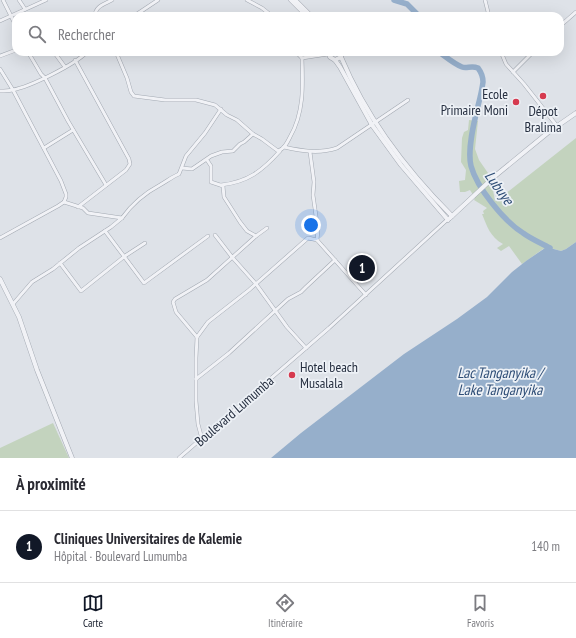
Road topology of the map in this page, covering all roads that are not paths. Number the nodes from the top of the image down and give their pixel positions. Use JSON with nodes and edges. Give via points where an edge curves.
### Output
{"nodes":[{"id":1,"x":3,"y":0,"type":"edge"},
{"id":2,"x":19,"y":0,"type":"edge"},
{"id":3,"x":46,"y":0,"type":"edge"},
{"id":4,"x":112,"y":0,"type":"edge"},
{"id":5,"x":158,"y":0,"type":"edge"},
{"id":6,"x":247,"y":0,"type":"edge"},
{"id":7,"x":291,"y":0,"type":"edge"},
{"id":8,"x":295,"y":0,"type":"edge"},
{"id":9,"x":485,"y":0,"type":"edge"},
{"id":10,"x":108,"y":1,"type":"edge"},
{"id":11,"x":25,"y":9,"type":"junction"},
{"id":12,"x":18,"y":12,"type":"edge"},
{"id":13,"x":95,"y":12,"type":"edge"},
{"id":14,"x":140,"y":12,"type":"edge"},
{"id":15,"x":267,"y":12,"type":"edge"},
{"id":16,"x":303,"y":12,"type":"edge"},
{"id":17,"x":307,"y":12,"type":"edge"},
{"id":18,"x":489,"y":12,"type":"edge"},
{"id":19,"x":576,"y":12,"type":"edge"},
{"id":20,"x":11,"y":15,"type":"joint"},
{"id":21,"x":0,"y":20,"type":"edge"},
{"id":22,"x":564,"y":22,"type":"edge"},
{"id":23,"x":12,"y":52,"type":"edge"},
{"id":24,"x":0,"y":56,"type":"edge"},
{"id":25,"x":30,"y":56,"type":"edge"},
{"id":26,"x":57,"y":56,"type":"edge"},
{"id":27,"x":81,"y":56,"type":"edge"},
{"id":28,"x":118,"y":56,"type":"edge"},
{"id":29,"x":312,"y":56,"type":"edge"},
{"id":30,"x":330,"y":56,"type":"edge"},
{"id":31,"x":503,"y":56,"type":"edge"},
{"id":32,"x":529,"y":56,"type":"edge"},
{"id":33,"x":341,"y":57,"type":"joint"},
{"id":34,"x":302,"y":58,"type":"joint"},
{"id":35,"x":75,"y":60,"type":"junction"},
{"id":36,"x":335,"y":60,"type":"junction"},
{"id":37,"x":65,"y":67,"type":"junction"},
{"id":38,"x":0,"y":69,"type":"edge"},
{"id":39,"x":513,"y":72,"type":"junction"},
{"id":40,"x":45,"y":78,"type":"junction"},
{"id":41,"x":13,"y":90,"type":"junction"},
{"id":42,"x":0,"y":91,"type":"edge"},
{"id":43,"x":408,"y":100,"type":"dead end"},
{"id":44,"x":221,"y":109,"type":"junction"},
{"id":45,"x":576,"y":113,"type":"edge"},
{"id":46,"x":374,"y":124,"type":"junction"},
{"id":47,"x":557,"y":126,"type":"junction"},
{"id":48,"x":73,"y":130,"type":"junction"},
{"id":49,"x":253,"y":134,"type":"junction"},
{"id":50,"x":284,"y":147,"type":"junction"},
{"id":51,"x":44,"y":148,"type":"junction"},
{"id":52,"x":280,"y":151,"type":"junction"},
{"id":53,"x":310,"y":152,"type":"junction"},
{"id":54,"x":207,"y":160,"type":"junction"},
{"id":55,"x":182,"y":168,"type":"junction"},
{"id":56,"x":106,"y":185,"type":"junction"},
{"id":57,"x":221,"y":185,"type":"junction"},
{"id":58,"x":64,"y":202,"type":"junction"},
{"id":59,"x":78,"y":207,"type":"junction"},
{"id":60,"x":122,"y":218,"type":"junction"},
{"id":61,"x":450,"y":218,"type":"junction"},
{"id":62,"x":267,"y":228,"type":"dead end"},
{"id":63,"x":105,"y":231,"type":"junction"},
{"id":64,"x":215,"y":235,"type":"dead end"},
{"id":65,"x":208,"y":236,"type":"dead end"},
{"id":66,"x":256,"y":236,"type":"junction"},
{"id":67,"x":0,"y":238,"type":"edge"},
{"id":68,"x":317,"y":240,"type":"junction"},
{"id":69,"x":145,"y":243,"type":"dead end"},
{"id":70,"x":125,"y":256,"type":"junction"},
{"id":71,"x":232,"y":257,"type":"junction"},
{"id":72,"x":335,"y":260,"type":"junction"},
{"id":73,"x":60,"y":263,"type":"junction"},
{"id":74,"x":0,"y":279,"type":"edge"},
{"id":75,"x":256,"y":284,"type":"junction"},
{"id":76,"x":366,"y":295,"type":"junction"},
{"id":77,"x":13,"y":304,"type":"junction"},
{"id":78,"x":276,"y":311,"type":"junction"},
{"id":79,"x":197,"y":337,"type":"junction"},
{"id":80,"x":306,"y":348,"type":"junction"},
{"id":81,"x":196,"y":379,"type":"junction"},
{"id":82,"x":202,"y":439,"type":"junction"},
{"id":83,"x":72,"y":458,"type":"edge"},
{"id":84,"x":179,"y":458,"type":"edge"}],
"edges":[{"from":1,"to":20,"type":"street"},
{"from":2,"to":11,"type":"street"},
{"from":3,"to":11,"type":"street"},
{"from":4,"to":10,"type":"street"},
{"from":5,"to":14,"type":"street"},
{"from":6,"to":15,"type":"street"},
{"from":7,"to":16,"type":"street"},
{"from":8,"to":17,"type":"street"},
{"from":9,"to":18,"type":"street"},
{"from":10,"to":13,"type":"street"},
{"from":11,"to":12,"type":"street"},
{"from":19,"to":22,"type":"street"},
{"from":20,"to":21,"type":"street"},
{"from":23,"to":24,"type":"street"},
{"from":25,"to":40,"type":"street"},
{"from":26,"to":37,"type":"street"},
{"from":27,"to":35,"type":"street"},
{"from":28,"to":44,"type":"street","via":[[134,96],[196,100]]},
{"from":29,"to":34,"type":"street"},
{"from":30,"to":36,"type":"street"},
{"from":31,"to":39,"type":"street"},
{"from":32,"to":39,"type":"street"},
{"from":33,"to":36,"type":"street"},
{"from":33,"to":46,"type":"street"},
{"from":34,"to":50,"type":"street","via":[[301,110],[296,128]]},
{"from":35,"to":37,"type":"street"},
{"from":35,"to":56,"type":"street","via":[[130,161],[130,166]]},
{"from":36,"to":46,"type":"street"},
{"from":37,"to":40,"type":"street"},
{"from":38,"to":41,"type":"street"},
{"from":39,"to":47,"type":"street"},
{"from":40,"to":41,"type":"street"},
{"from":40,"to":48,"type":"street"},
{"from":41,"to":42,"type":"street"},
{"from":41,"to":51,"type":"street"},
{"from":43,"to":46,"type":"street"},
{"from":44,"to":49,"type":"street"},
{"from":44,"to":55,"type":"street","via":[[190,150]]},
{"from":45,"to":47,"type":"street"},
{"from":46,"to":53,"type":"street","via":[[337,148],[326,152]]},
{"from":46,"to":61,"type":"street"},
{"from":47,"to":61,"type":"street","via":[[495,176]]},
{"from":48,"to":51,"type":"street"},
{"from":48,"to":56,"type":"street"},
{"from":49,"to":52,"type":"street"},
{"from":49,"to":54,"type":"street","via":[[233,150],[222,152]]},
{"from":50,"to":52,"type":"street"},
{"from":50,"to":53,"type":"street"},
{"from":51,"to":58,"type":"street","via":[[64,187]]},
{"from":52,"to":57,"type":"street","via":[[266,166],[246,180]]},
{"from":53,"to":68,"type":"street"},
{"from":54,"to":55,"type":"street","via":[[192,169]]},
{"from":54,"to":57,"type":"street","via":[[211,166],[211,182]]},
{"from":55,"to":60,"type":"street","via":[[179,174],[148,191]]},
{"from":56,"to":59,"type":"street"},
{"from":57,"to":66,"type":"street","via":[[224,197],[240,222],[247,231]]},
{"from":58,"to":59,"type":"street"},
{"from":58,"to":67,"type":"street"},
{"from":59,"to":60,"type":"street","via":[[88,213]]},
{"from":60,"to":63,"type":"street"},
{"from":61,"to":76,"type":"street","name":"Boulevard Lumumba"},
{"from":62,"to":66,"type":"street"},
{"from":63,"to":70,"type":"street"},
{"from":63,"to":73,"type":"street"},
{"from":64,"to":71,"type":"street"},
{"from":65,"to":70,"type":"street","via":[[144,283]]},
{"from":66,"to":71,"type":"street"},
{"from":68,"to":72,"type":"street"},
{"from":68,"to":75,"type":"street","via":[[306,240]]},
{"from":69,"to":70,"type":"street"},
{"from":70,"to":73,"type":"street","via":[[81,291]]},
{"from":71,"to":75,"type":"street"},
{"from":71,"to":79,"type":"street","via":[[206,280],[173,302],[176,312]]},
{"from":72,"to":76,"type":"street"},
{"from":72,"to":78,"type":"street"},
{"from":73,"to":77,"type":"street","via":[[32,282]]},
{"from":74,"to":77,"type":"street"},
{"from":75,"to":78,"type":"street"},
{"from":75,"to":79,"type":"street","via":[[208,322]]},
{"from":76,"to":80,"type":"street","name":"Boulevard Lumumba"},
{"from":77,"to":83,"type":"street"},
{"from":78,"to":80,"type":"street"},
{"from":78,"to":81,"type":"street"},
{"from":79,"to":81,"type":"street"},
{"from":80,"to":82,"type":"street","name":"Boulevard Lumumba"},
{"from":81,"to":82,"type":"street","via":[[198,424]]},
{"from":82,"to":84,"type":"street","name":"Boulevard Lumumba"}]}
